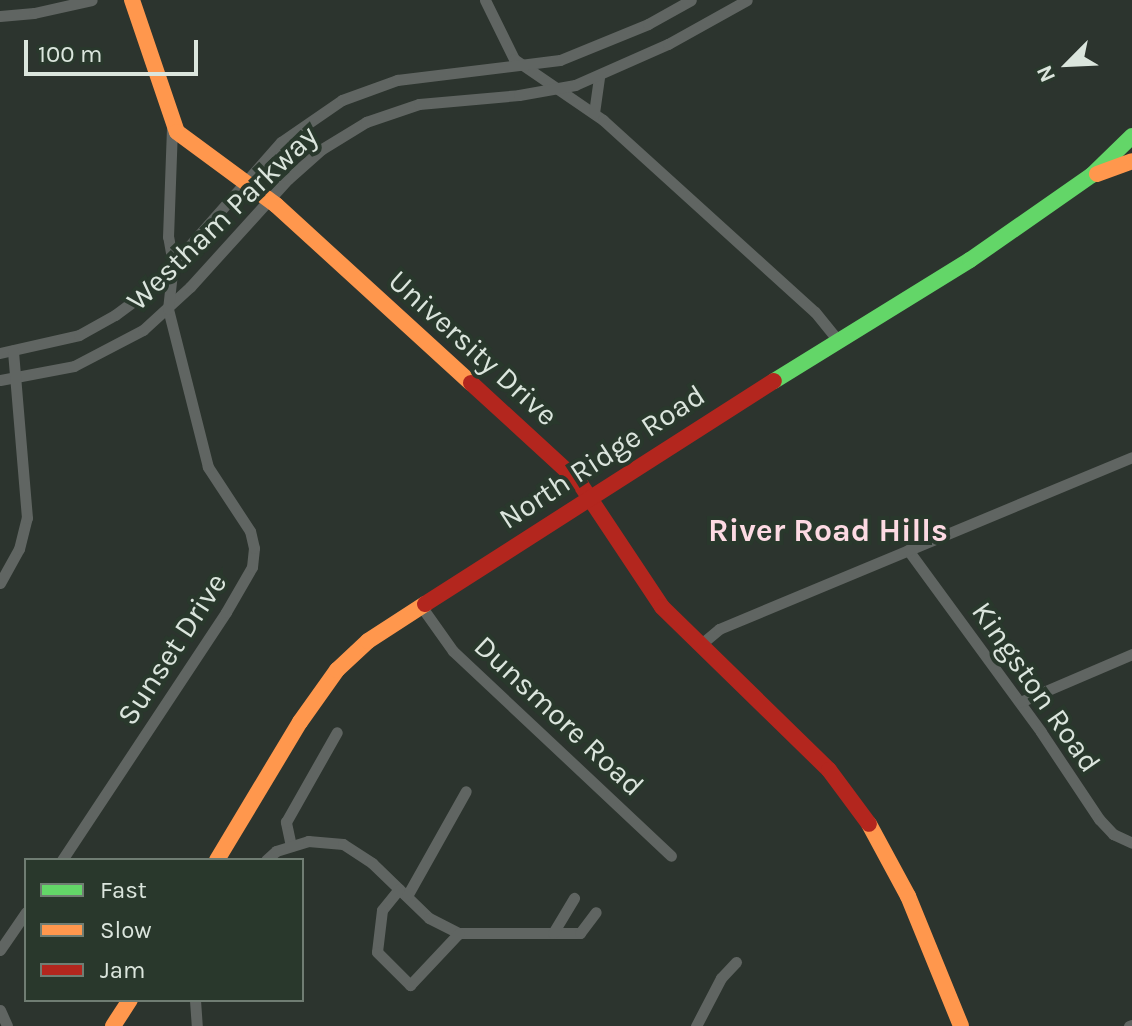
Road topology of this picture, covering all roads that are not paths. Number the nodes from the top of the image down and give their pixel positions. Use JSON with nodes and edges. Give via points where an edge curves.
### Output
{"nodes":[{"id":1,"x":92,"y":0,"type":"edge"},
{"id":2,"x":132,"y":0,"type":"edge"},
{"id":3,"x":485,"y":0,"type":"edge"},
{"id":4,"x":691,"y":0,"type":"edge"},
{"id":5,"x":747,"y":0,"type":"edge"},
{"id":6,"x":0,"y":16,"type":"edge"},
{"id":7,"x":527,"y":65,"type":"junction"},
{"id":8,"x":599,"y":76,"type":"junction"},
{"id":9,"x":561,"y":88,"type":"junction"},
{"id":10,"x":594,"y":113,"type":"junction"},
{"id":11,"x":172,"y":126,"type":"junction"},
{"id":12,"x":1132,"y":136,"type":"edge"},
{"id":13,"x":1132,"y":161,"type":"edge"},
{"id":14,"x":1092,"y":175,"type":"junction"},
{"id":15,"x":245,"y":183,"type":"junction"},
{"id":16,"x":268,"y":199,"type":"junction"},
{"id":17,"x":173,"y":264,"type":"junction"},
{"id":18,"x":168,"y":309,"type":"junction"},
{"id":19,"x":838,"y":340,"type":"junction"},
{"id":20,"x":6,"y":352,"type":"edge"},
{"id":21,"x":15,"y":377,"type":"junction"},
{"id":22,"x":0,"y":380,"type":"edge"},
{"id":23,"x":1132,"y":457,"type":"edge"},
{"id":24,"x":590,"y":498,"type":"junction"},
{"id":25,"x":908,"y":550,"type":"junction"},
{"id":26,"x":0,"y":583,"type":"edge"},
{"id":27,"x":421,"y":606,"type":"junction"},
{"id":28,"x":700,"y":645,"type":"junction"},
{"id":29,"x":1132,"y":654,"type":"edge"},
{"id":30,"x":1020,"y":702,"type":"junction"},
{"id":31,"x":337,"y":732,"type":"dead end"},
{"id":32,"x":466,"y":791,"type":"dead end"},
{"id":33,"x":1132,"y":843,"type":"edge"},
{"id":34,"x":291,"y":846,"type":"junction"},
{"id":35,"x":671,"y":856,"type":"dead end"},
{"id":36,"x":63,"y":858,"type":"edge"},
{"id":37,"x":218,"y":858,"type":"edge"},
{"id":38,"x":268,"y":858,"type":"edge"},
{"id":39,"x":403,"y":893,"type":"junction"},
{"id":40,"x":574,"y":898,"type":"dead end"},
{"id":41,"x":596,"y":912,"type":"dead end"},
{"id":42,"x":24,"y":915,"type":"edge"},
{"id":43,"x":459,"y":933,"type":"junction"},
{"id":44,"x":553,"y":933,"type":"junction"},
{"id":45,"x":0,"y":950,"type":"edge"},
{"id":46,"x":736,"y":962,"type":"dead end"},
{"id":47,"x":129,"y":1002,"type":"edge"},
{"id":48,"x":195,"y":1002,"type":"edge"},
{"id":49,"x":0,"y":1010,"type":"edge"},
{"id":50,"x":7,"y":1026,"type":"edge"},
{"id":51,"x":113,"y":1026,"type":"edge"},
{"id":52,"x":197,"y":1026,"type":"edge"},
{"id":53,"x":696,"y":1026,"type":"edge"},
{"id":54,"x":961,"y":1026,"type":"edge"}],
"edges":[{"from":1,"to":6,"type":"street"},
{"from":2,"to":11,"type":"street"},
{"from":3,"to":7,"type":"street","via":[[514,59]]},
{"from":4,"to":7,"type":"street","name":"Westham Parkway","via":[[590,50]]},
{"from":5,"to":8,"type":"street","name":"Westham Parkway"},
{"from":7,"to":9,"type":"street"},
{"from":7,"to":15,"type":"street","name":"Westham Parkway","via":[[406,78],[342,100],[295,130]]},
{"from":8,"to":9,"type":"street","name":"Westham Parkway"},
{"from":8,"to":10,"type":"street"},
{"from":9,"to":10,"type":"street"},
{"from":9,"to":16,"type":"street","name":"Westham Parkway","via":[[419,104],[389,113],[322,149]]},
{"from":10,"to":19,"type":"street","via":[[815,312]]},
{"from":11,"to":15,"type":"street","name":"University Drive"},
{"from":11,"to":17,"type":"street","name":"Sunset Drive","via":[[168,237]]},
{"from":12,"to":14,"type":"street","name":"North Ridge Road"},
{"from":13,"to":14,"type":"street","name":"North Ridge Road"},
{"from":14,"to":19,"type":"street","name":"North Ridge Road","via":[[970,260]]},
{"from":15,"to":16,"type":"street","name":"University Drive"},
{"from":15,"to":17,"type":"street","name":"Westham Parkway"},
{"from":16,"to":18,"type":"street","name":"Westham Parkway"},
{"from":16,"to":24,"type":"street","name":"University Drive","via":[[562,465]]},
{"from":17,"to":18,"type":"street","name":"Sunset Drive"},
{"from":17,"to":20,"type":"street","name":"Westham Parkway","via":[[154,286],[92,329]]},
{"from":18,"to":21,"type":"street","name":"Westham Parkway","via":[[143,330],[74,366]]},
{"from":18,"to":36,"type":"street","name":"Sunset Drive","via":[[208,467],[250,531],[252,567]]},
{"from":19,"to":24,"type":"street","name":"North Ridge Road"},
{"from":20,"to":21,"type":"street"},
{"from":21,"to":22,"type":"street","name":"Westham Parkway"},
{"from":21,"to":26,"type":"street","via":[[27,518],[19,549]]},
{"from":23,"to":25,"type":"street"},
{"from":24,"to":27,"type":"street","name":"North Ridge Road"},
{"from":24,"to":28,"type":"street","name":"University Drive","via":[[653,597]]},
{"from":25,"to":28,"type":"street","via":[[719,629]]},
{"from":25,"to":30,"type":"street","name":"Kingston Road"},
{"from":27,"to":35,"type":"street","name":"Dunsmore Road","via":[[453,651]]},
{"from":27,"to":37,"type":"street","name":"North Ridge Road","via":[[368,641],[337,670]]},
{"from":28,"to":54,"type":"street","name":"University Drive","via":[[809,748],[867,819],[908,896]]},
{"from":29,"to":30,"type":"street"},
{"from":30,"to":33,"type":"street","name":"Kingston Road","via":[[1099,819]]},
{"from":31,"to":34,"type":"street","via":[[286,822]]},
{"from":32,"to":39,"type":"street"},
{"from":34,"to":38,"type":"street"},
{"from":34,"to":39,"type":"street","via":[[308,841],[343,844]]},
{"from":39,"to":43,"type":"street","via":[[429,918]]},
{"from":39,"to":43,"type":"street","via":[[382,910],[377,952],[410,985]]},
{"from":40,"to":44,"type":"street"},
{"from":41,"to":44,"type":"street","via":[[580,933]]},
{"from":42,"to":45,"type":"street"},
{"from":43,"to":44,"type":"street"},
{"from":46,"to":53,"type":"street","via":[[721,978]]},
{"from":47,"to":51,"type":"street"},
{"from":48,"to":52,"type":"street"},
{"from":49,"to":50,"type":"street"}]}
